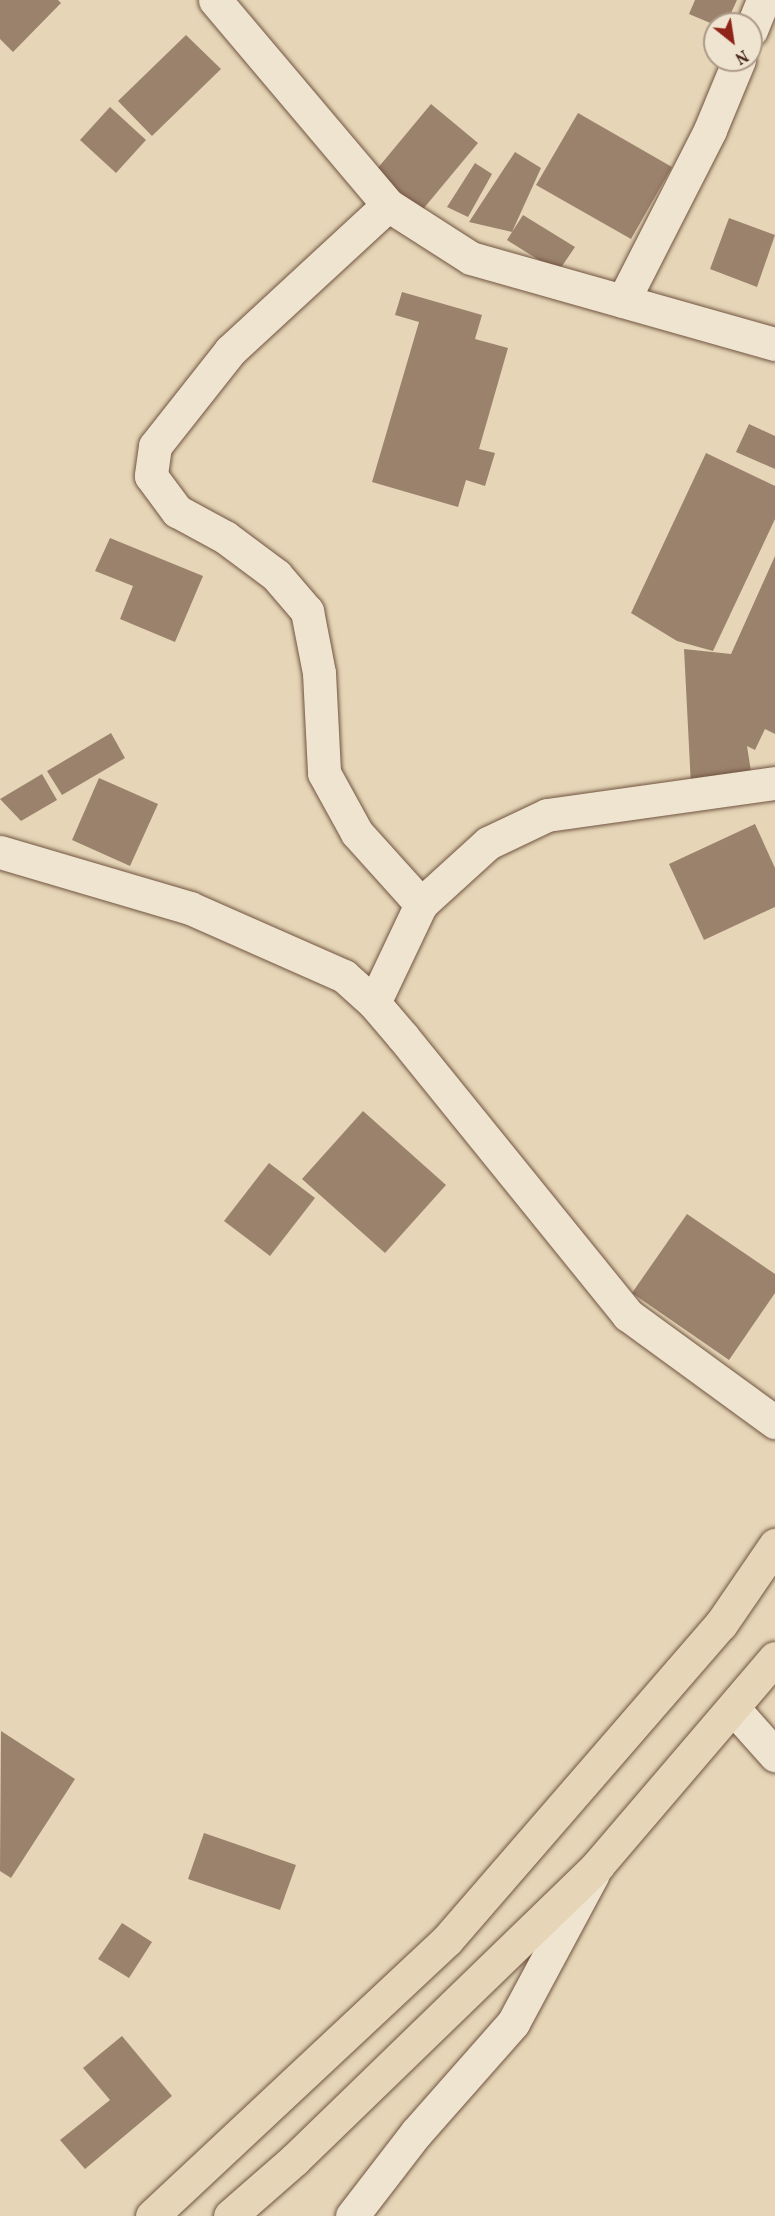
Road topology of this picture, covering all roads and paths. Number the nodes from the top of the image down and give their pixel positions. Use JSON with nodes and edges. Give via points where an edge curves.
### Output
{"nodes":[{"id":1,"x":215,"y":0,"type":"edge"},
{"id":2,"x":734,"y":72,"type":"edge"},
{"id":3,"x":388,"y":205,"type":"junction"},
{"id":4,"x":623,"y":301,"type":"junction"},
{"id":5,"x":775,"y":344,"type":"edge"},
{"id":6,"x":775,"y":783,"type":"edge"},
{"id":7,"x":0,"y":852,"type":"edge"},
{"id":8,"x":421,"y":904,"type":"junction"},
{"id":9,"x":374,"y":1003,"type":"junction"},
{"id":10,"x":775,"y":1422,"type":"edge"},
{"id":11,"x":775,"y":1545,"type":"edge"},
{"id":12,"x":775,"y":1658,"type":"edge"},
{"id":13,"x":734,"y":1709,"type":"junction"},
{"id":14,"x":775,"y":1755,"type":"edge"},
{"id":15,"x":598,"y":1865,"type":"junction"},
{"id":16,"x":152,"y":2216,"type":"edge"},
{"id":17,"x":230,"y":2216,"type":"edge"},
{"id":18,"x":352,"y":2216,"type":"edge"}],
"edges":[{"from":1,"to":3,"type":"street"},
{"from":2,"to":4,"type":"street","via":[[710,130]]},
{"from":3,"to":4,"type":"street","via":[[471,258]]},
{"from":3,"to":8,"type":"street","via":[[230,351],[155,446],[151,476],[177,512],[225,537],[276,575],[306,611],[319,673],[324,773],[357,833]]},
{"from":4,"to":5,"type":"street"},
{"from":6,"to":8,"type":"street","via":[[547,815],[488,843]]},
{"from":7,"to":9,"type":"street","via":[[190,908],[344,976]]},
{"from":8,"to":9,"type":"street"},
{"from":9,"to":10,"type":"street","via":[[628,1315]]},
{"from":11,"to":16,"type":"highway","via":[[721,1624],[447,1940]]},
{"from":12,"to":13,"type":"highway"},
{"from":13,"to":14,"type":"street"},
{"from":13,"to":15,"type":"highway"},
{"from":15,"to":17,"type":"highway","via":[[295,2159]]},
{"from":15,"to":18,"type":"street","via":[[513,2023],[416,2133]]}]}
